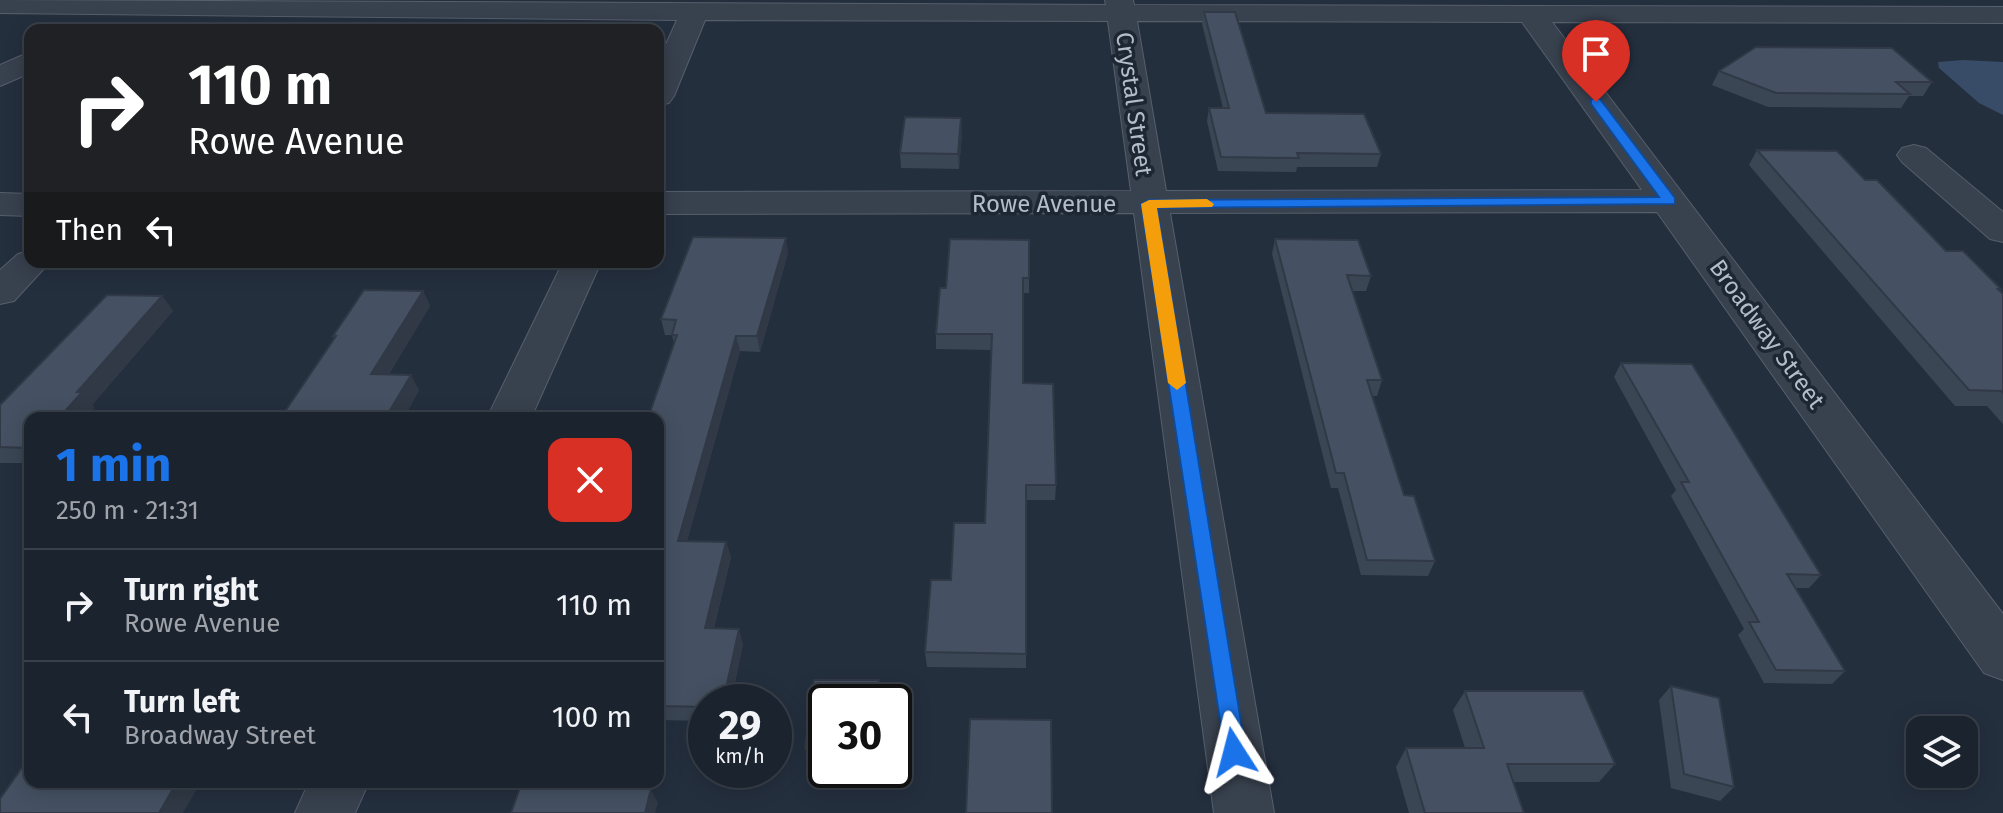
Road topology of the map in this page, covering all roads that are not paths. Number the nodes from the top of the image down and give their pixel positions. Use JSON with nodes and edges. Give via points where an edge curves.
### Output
{"nodes":[{"id":1,"x":0,"y":5,"type":"edge"},
{"id":2,"x":133,"y":5,"type":"junction"},
{"id":3,"x":1120,"y":6,"type":"edge"},
{"id":4,"x":695,"y":12,"type":"junction"},
{"id":5,"x":1530,"y":13,"type":"junction"},
{"id":6,"x":2003,"y":15,"type":"edge"},
{"id":7,"x":98,"y":24,"type":"edge"},
{"id":8,"x":24,"y":64,"type":"edge"},
{"id":9,"x":0,"y":77,"type":"edge"},
{"id":10,"x":664,"y":82,"type":"edge"},
{"id":11,"x":1914,"y":155,"type":"dead end"},
{"id":12,"x":1670,"y":201,"type":"junction"},
{"id":13,"x":664,"y":203,"type":"edge"},
{"id":14,"x":0,"y":204,"type":"edge"},
{"id":15,"x":1149,"y":204,"type":"junction"},
{"id":16,"x":24,"y":205,"type":"edge"},
{"id":17,"x":2003,"y":231,"type":"edge"},
{"id":18,"x":25,"y":268,"type":"edge"},
{"id":19,"x":579,"y":268,"type":"edge"},
{"id":20,"x":0,"y":292,"type":"edge"},
{"id":21,"x":512,"y":412,"type":"edge"},
{"id":22,"x":2003,"y":656,"type":"edge"},
{"id":23,"x":336,"y":788,"type":"edge"},
{"id":24,"x":325,"y":813,"type":"edge"},
{"id":25,"x":1244,"y":813,"type":"edge"}],
"edges":[{"from":1,"to":2,"type":"street"},
{"from":2,"to":4,"type":"street"},
{"from":2,"to":7,"type":"street"},
{"from":3,"to":4,"type":"street"},
{"from":3,"to":5,"type":"street"},
{"from":3,"to":15,"type":"street","name":"Crystal Street"},
{"from":4,"to":10,"type":"street"},
{"from":5,"to":6,"type":"street"},
{"from":5,"to":12,"type":"street","name":"Broadway Street"},
{"from":8,"to":9,"type":"street"},
{"from":11,"to":17,"type":"street"},
{"from":12,"to":15,"type":"street","name":"Rowe Avenue"},
{"from":12,"to":22,"type":"street","name":"Broadway Street"},
{"from":13,"to":15,"type":"street","name":"Rowe Avenue"},
{"from":14,"to":16,"type":"street"},
{"from":15,"to":25,"type":"street","name":"Crystal Street"},
{"from":18,"to":20,"type":"street"},
{"from":19,"to":21,"type":"street"},
{"from":23,"to":24,"type":"street"}]}
